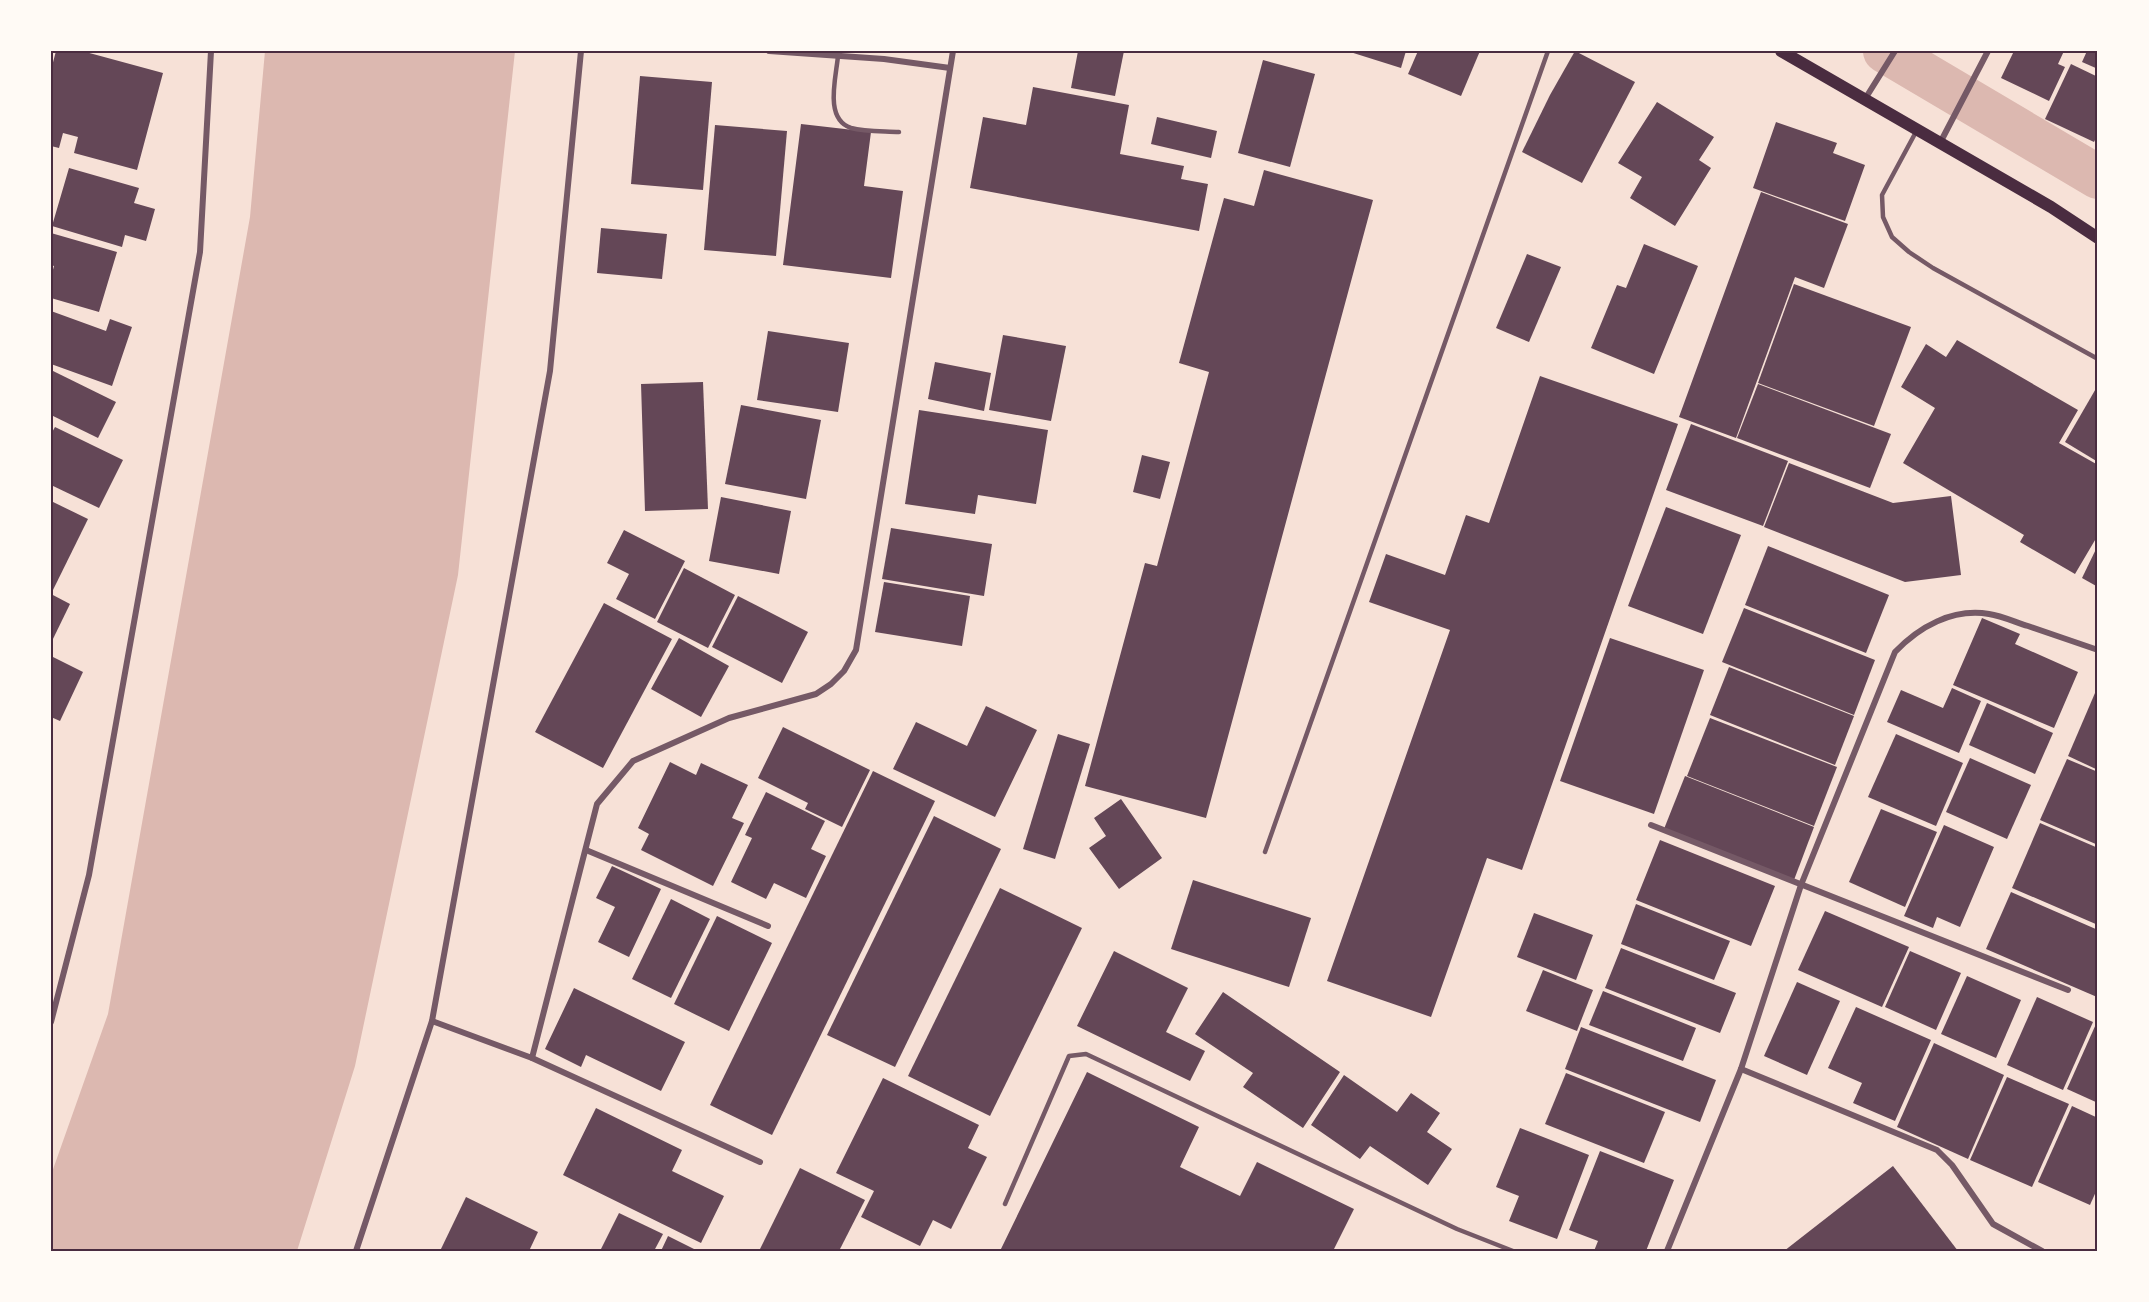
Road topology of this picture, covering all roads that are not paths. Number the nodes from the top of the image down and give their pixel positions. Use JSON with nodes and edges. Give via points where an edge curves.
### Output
{"nodes":[{"id":1,"x":211,"y":51,"type":"edge"},
{"id":2,"x":581,"y":51,"type":"edge"},
{"id":3,"x":768,"y":51,"type":"edge"},
{"id":4,"x":953,"y":51,"type":"edge"},
{"id":5,"x":1548,"y":51,"type":"edge"},
{"id":6,"x":1781,"y":51,"type":"edge"},
{"id":7,"x":1894,"y":51,"type":"edge"},
{"id":8,"x":1988,"y":51,"type":"edge"},
{"id":9,"x":838,"y":56,"type":"junction"},
{"id":10,"x":950,"y":68,"type":"junction"},
{"id":11,"x":1864,"y":100,"type":"junction"},
{"id":12,"x":1917,"y":130,"type":"junction"},
{"id":13,"x":898,"y":132,"type":"dead end"},
{"id":14,"x":1940,"y":143,"type":"junction"},
{"id":15,"x":2098,"y":238,"type":"edge"},
{"id":16,"x":2098,"y":359,"type":"edge"},
{"id":17,"x":2098,"y":650,"type":"edge"},
{"id":18,"x":1651,"y":825,"type":"dead end"},
{"id":19,"x":586,"y":850,"type":"junction"},
{"id":20,"x":1265,"y":852,"type":"dead end"},
{"id":21,"x":1801,"y":885,"type":"junction"},
{"id":22,"x":768,"y":926,"type":"dead end"},
{"id":23,"x":2068,"y":990,"type":"dead end"},
{"id":24,"x":432,"y":1021,"type":"junction"},
{"id":25,"x":51,"y":1022,"type":"edge"},
{"id":26,"x":532,"y":1058,"type":"junction"},
{"id":27,"x":1741,"y":1069,"type":"junction"},
{"id":28,"x":760,"y":1162,"type":"dead end"},
{"id":29,"x":1005,"y":1204,"type":"dead end"},
{"id":30,"x":356,"y":1251,"type":"edge"},
{"id":31,"x":1513,"y":1251,"type":"edge"},
{"id":32,"x":1667,"y":1251,"type":"edge"},
{"id":33,"x":2042,"y":1251,"type":"edge"}],
"edges":[{"from":1,"to":25,"type":"street","via":[[200,252],[89,875]]},
{"from":2,"to":24,"type":"street","via":[[550,370]]},
{"from":3,"to":9,"type":"street"},
{"from":4,"to":10,"type":"street"},
{"from":5,"to":20,"type":"lane"},
{"from":6,"to":11,"type":"main road"},
{"from":7,"to":11,"type":"street"},
{"from":8,"to":14,"type":"street"},
{"from":9,"to":10,"type":"street"},
{"from":9,"to":13,"type":"lane","via":[[834,108],[838,119],[852,128]]},
{"from":10,"to":19,"type":"street","via":[[856,650],[844,671],[816,694],[729,717],[633,761],[597,804]]},
{"from":11,"to":12,"type":"main road"},
{"from":12,"to":14,"type":"main road"},
{"from":12,"to":16,"type":"lane","via":[[1882,195],[1883,218],[1892,237],[1933,268]]},
{"from":14,"to":15,"type":"main road"},
{"from":17,"to":21,"type":"street","via":[[1990,614],[1968,612],[1941,620],[1911,636],[1895,652]]},
{"from":18,"to":21,"type":"street"},
{"from":19,"to":22,"type":"street"},
{"from":19,"to":26,"type":"street"},
{"from":21,"to":23,"type":"street"},
{"from":21,"to":27,"type":"street"},
{"from":24,"to":26,"type":"street"},
{"from":24,"to":30,"type":"street"},
{"from":26,"to":28,"type":"street"},
{"from":27,"to":32,"type":"street"},
{"from":27,"to":33,"type":"street","via":[[1937,1150],[1993,1224]]},
{"from":29,"to":31,"type":"lane","via":[[1069,1056],[1086,1054],[1438,1221]]}]}
